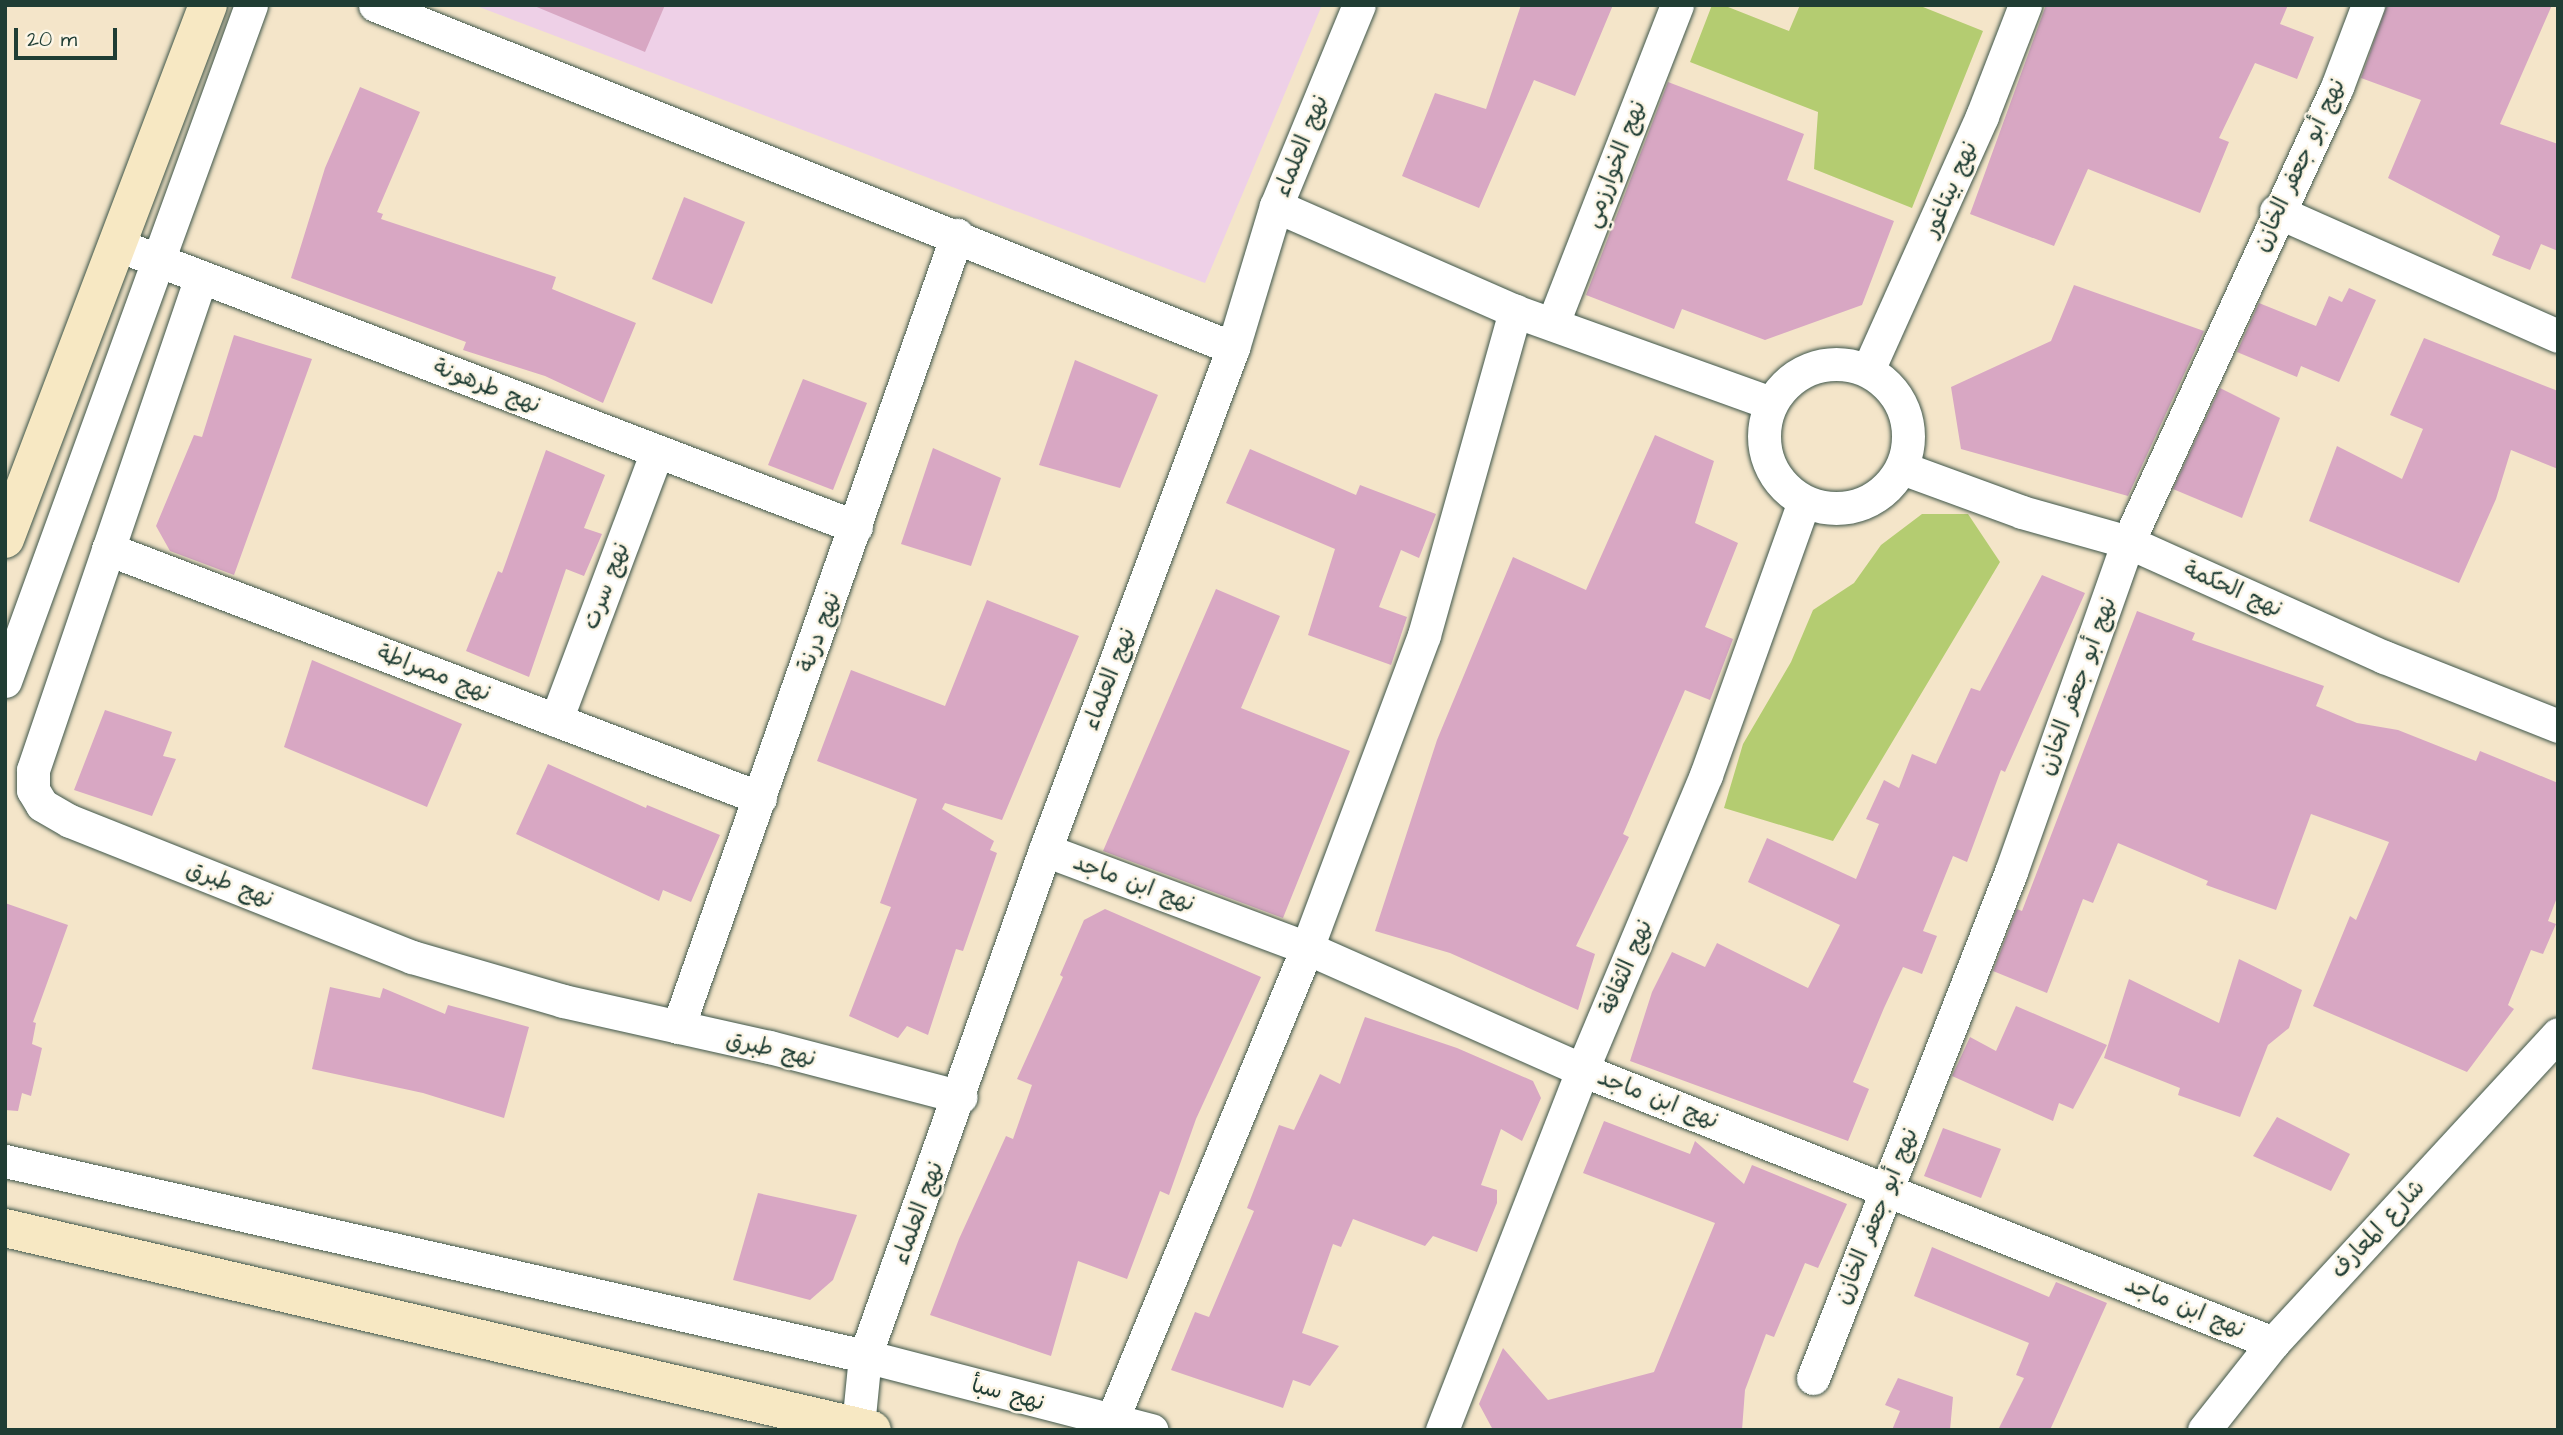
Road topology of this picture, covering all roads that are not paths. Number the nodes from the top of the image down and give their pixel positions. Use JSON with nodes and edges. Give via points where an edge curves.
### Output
{"nodes":[{"id":1,"x":208,"y":5,"type":"edge"},
{"id":2,"x":251,"y":5,"type":"edge"},
{"id":3,"x":375,"y":5,"type":"edge"},
{"id":4,"x":1359,"y":5,"type":"edge"},
{"id":5,"x":1678,"y":5,"type":"edge"},
{"id":6,"x":2025,"y":5,"type":"edge"},
{"id":7,"x":2368,"y":5,"type":"edge"},
{"id":8,"x":1276,"y":206,"type":"junction"},
{"id":9,"x":2276,"y":211,"type":"junction"},
{"id":10,"x":957,"y":235,"type":"junction"},
{"id":11,"x":118,"y":245,"type":"junction"},
{"id":12,"x":159,"y":261,"type":"junction"},
{"id":13,"x":201,"y":277,"type":"junction"},
{"id":14,"x":1515,"y":312,"type":"junction"},
{"id":15,"x":1553,"y":323,"type":"junction"},
{"id":16,"x":2558,"y":336,"type":"edge"},
{"id":17,"x":1233,"y":348,"type":"junction"},
{"id":18,"x":1868,"y":370,"type":"junction"},
{"id":19,"x":1770,"y":403,"type":"junction"},
{"id":20,"x":657,"y":451,"type":"junction"},
{"id":21,"x":1902,"y":468,"type":"junction"},
{"id":22,"x":1804,"y":502,"type":"junction"},
{"id":23,"x":856,"y":527,"type":"junction"},
{"id":24,"x":5,"y":539,"type":"edge"},
{"id":25,"x":2128,"y":542,"type":"junction"},
{"id":26,"x":108,"y":549,"type":"junction"},
{"id":27,"x":5,"y":681,"type":"edge"},
{"id":28,"x":556,"y":720,"type":"junction"},
{"id":29,"x":2558,"y":726,"type":"edge"},
{"id":30,"x":760,"y":798,"type":"junction"},
{"id":31,"x":1045,"y":850,"type":"junction"},
{"id":32,"x":1307,"y":948,"type":"junction"},
{"id":33,"x":678,"y":1027,"type":"junction"},
{"id":34,"x":2558,"y":1034,"type":"edge"},
{"id":35,"x":1582,"y":1070,"type":"junction"},
{"id":36,"x":961,"y":1097,"type":"junction"},
{"id":37,"x":5,"y":1161,"type":"edge"},
{"id":38,"x":1886,"y":1189,"type":"junction"},
{"id":39,"x":5,"y":1228,"type":"edge"},
{"id":40,"x":2273,"y":1343,"type":"junction"},
{"id":41,"x":866,"y":1356,"type":"junction"},
{"id":42,"x":1813,"y":1378,"type":"dead end"},
{"id":43,"x":1112,"y":1420,"type":"junction"},
{"id":44,"x":865,"y":1428,"type":"edge"},
{"id":45,"x":1152,"y":1430,"type":"edge"},
{"id":46,"x":1442,"y":1430,"type":"edge"},
{"id":47,"x":2204,"y":1430,"type":"edge"}],
"edges":[{"from":1,"to":11,"type":"street"},
{"from":2,"to":12,"type":"street"},
{"from":3,"to":10,"type":"street"},
{"from":4,"to":8,"type":"street","name":"نهج العلماء"},
{"from":5,"to":15,"type":"street","name":"نهج الخوارزمي"},
{"from":6,"to":18,"type":"street","name":"نهج بيتاغور","via":[[1982,116]]},
{"from":7,"to":9,"type":"street","name":"نهج أبو جعفر الخازن","via":[[2337,87]]},
{"from":8,"to":14,"type":"street"},
{"from":8,"to":17,"type":"street","name":"نهج العلماء"},
{"from":9,"to":16,"type":"street"},
{"from":9,"to":25,"type":"street","name":"نهج أبو جعفر الخازن"},
{"from":10,"to":17,"type":"street"},
{"from":10,"to":23,"type":"street","name":"نهج درنة"},
{"from":11,"to":12,"type":"street","name":"نهج طرهونة"},
{"from":11,"to":24,"type":"street"},
{"from":12,"to":13,"type":"street","name":"نهج طرهونة"},
{"from":12,"to":27,"type":"street"},
{"from":13,"to":20,"type":"street","name":"نهج طرهونة"},
{"from":13,"to":26,"type":"street","name":"نهج طبرق"},
{"from":14,"to":15,"type":"street"},
{"from":14,"to":32,"type":"street","via":[[1424,635]]},
{"from":15,"to":19,"type":"street"},
{"from":17,"to":31,"type":"street","name":"نهج العلماء"},
{"from":18,"to":19,"type":"street","via":[[1840,363],[1812,366],[1787,381]]},
{"from":18,"to":21,"type":"street","via":[[1891,387],[1905,412],[1909,440]]},
{"from":19,"to":22,"type":"street","via":[[1762,431],[1766,460],[1781,484]]},
{"from":20,"to":23,"type":"street","name":"نهج طرهونة"},
{"from":20,"to":28,"type":"street","name":"نهج سرت"},
{"from":21,"to":22,"type":"street","via":[[1884,491],[1860,505],[1831,509]]},
{"from":21,"to":25,"type":"street","name":"نهج الحكمة","via":[[2022,512]]},
{"from":22,"to":35,"type":"street","name":"نهج الثقافة","via":[[1706,775]]},
{"from":23,"to":30,"type":"street","name":"نهج درنة"},
{"from":25,"to":29,"type":"street","name":"نهج الحكمة","via":[[2384,657]]},
{"from":25,"to":38,"type":"street","name":"نهج أبو جعفر الخازن","via":[[2011,872]]},
{"from":26,"to":28,"type":"street","name":"نهج مصراطة"},
{"from":26,"to":33,"type":"street","name":"نهج طبرق","via":[[33,770],[33,790],[42,805],[71,821],[412,957],[563,1001]]},
{"from":28,"to":30,"type":"street","name":"نهج مصراطة"},
{"from":30,"to":33,"type":"street","name":"نهج درنة"},
{"from":31,"to":32,"type":"street","name":"نهج ابن ماجد"},
{"from":31,"to":36,"type":"street","name":"نهج العلماء"},
{"from":32,"to":35,"type":"street","name":"نهج ابن ماجد"},
{"from":32,"to":43,"type":"street"},
{"from":33,"to":36,"type":"street","name":"نهج طبرق"},
{"from":34,"to":40,"type":"street","name":"شارع المعارف"},
{"from":35,"to":38,"type":"street","name":"نهج ابن ماجد"},
{"from":35,"to":46,"type":"street","name":"نهج الثقافة"},
{"from":36,"to":41,"type":"street","name":"نهج العلماء"},
{"from":37,"to":41,"type":"street","name":"نهج سبأ"},
{"from":38,"to":40,"type":"street","name":"نهج ابن ماجد"},
{"from":38,"to":42,"type":"street","name":"نهج أبو جعفر الخازن"},
{"from":39,"to":44,"type":"street"},
{"from":40,"to":47,"type":"street","name":"شارع المعارف"},
{"from":41,"to":43,"type":"street","name":"نهج سبأ"},
{"from":41,"to":44,"type":"street","name":"نهج العلماء"},
{"from":43,"to":45,"type":"street","name":"نهج سبأ"}]}
